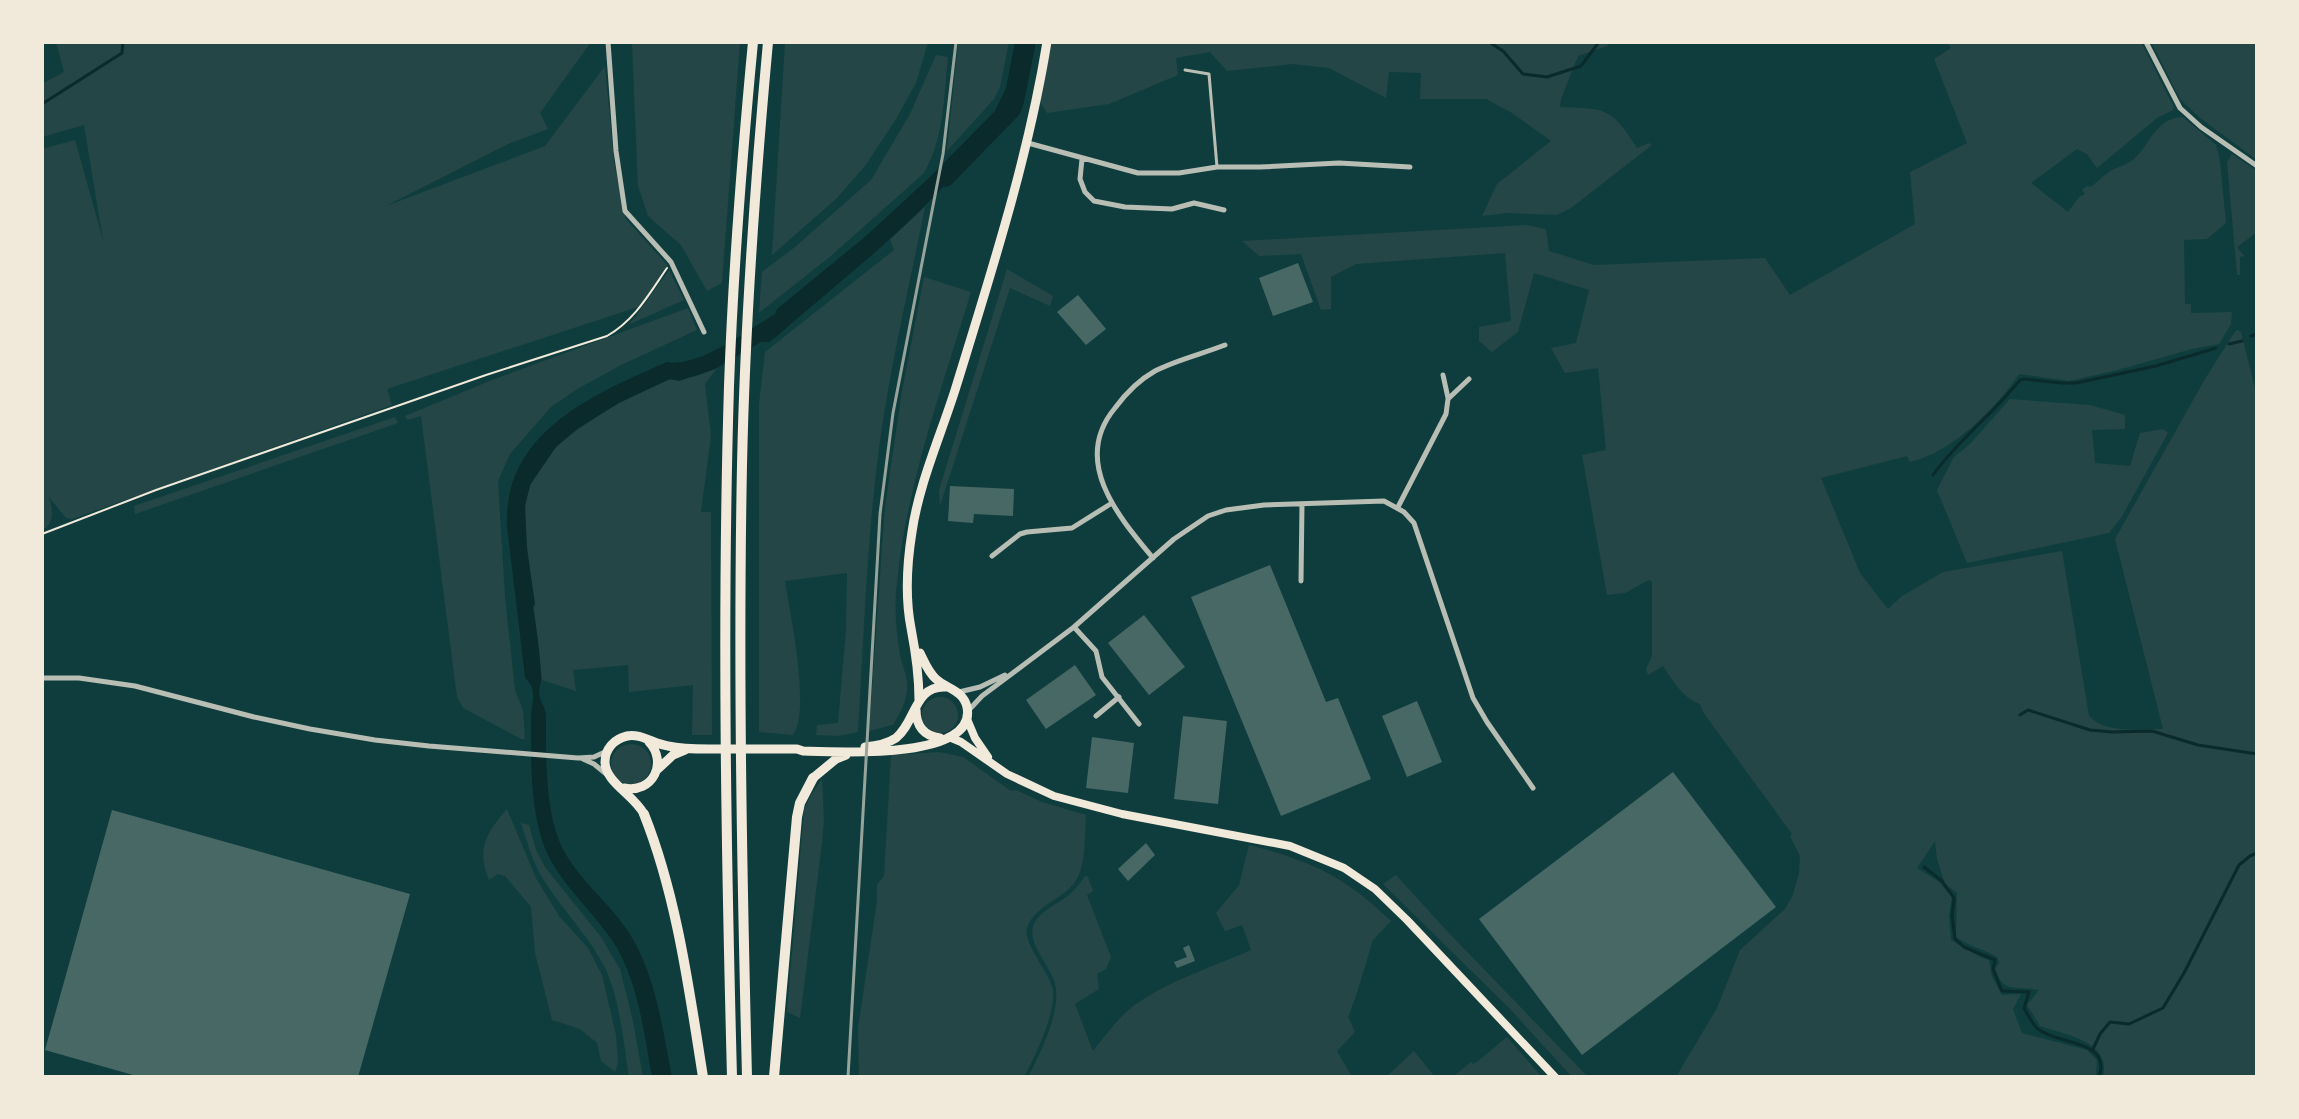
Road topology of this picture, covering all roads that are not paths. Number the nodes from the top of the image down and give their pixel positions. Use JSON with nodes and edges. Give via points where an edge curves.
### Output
{"nodes":[{"id":1,"x":608,"y":42,"type":"edge"},
{"id":2,"x":753,"y":42,"type":"edge"},
{"id":3,"x":768,"y":42,"type":"edge"},
{"id":4,"x":1047,"y":42,"type":"edge"},
{"id":5,"x":2146,"y":42,"type":"edge"},
{"id":6,"x":1185,"y":70,"type":"dead end"},
{"id":7,"x":1027,"y":142,"type":"junction"},
{"id":8,"x":1082,"y":159,"type":"junction"},
{"id":9,"x":2257,"y":166,"type":"edge"},
{"id":10,"x":1217,"y":167,"type":"junction"},
{"id":11,"x":1410,"y":167,"type":"dead end"},
{"id":12,"x":1224,"y":210,"type":"dead end"},
{"id":13,"x":703,"y":330,"type":"dead end"},
{"id":14,"x":1225,"y":345,"type":"dead end"},
{"id":15,"x":1443,"y":375,"type":"dead end"},
{"id":16,"x":1469,"y":379,"type":"dead end"},
{"id":17,"x":1448,"y":399,"type":"junction"},
{"id":18,"x":1112,"y":503,"type":"junction"},
{"id":19,"x":1302,"y":504,"type":"junction"},
{"id":20,"x":1398,"y":507,"type":"junction"},
{"id":21,"x":992,"y":556,"type":"dead end"},
{"id":22,"x":1153,"y":558,"type":"junction"},
{"id":23,"x":1301,"y":581,"type":"dead end"},
{"id":24,"x":1074,"y":627,"type":"junction"},
{"id":25,"x":913,"y":635,"type":"junction"},
{"id":26,"x":1014,"y":672,"type":"junction"},
{"id":27,"x":42,"y":678,"type":"edge"},
{"id":28,"x":954,"y":690,"type":"junction"},
{"id":29,"x":1119,"y":697,"type":"junction"},
{"id":30,"x":917,"y":704,"type":"junction"},
{"id":31,"x":967,"y":715,"type":"junction"},
{"id":32,"x":1096,"y":716,"type":"dead end"},
{"id":33,"x":1139,"y":724,"type":"dead end"},
{"id":34,"x":946,"y":738,"type":"junction"},
{"id":35,"x":646,"y":739,"type":"junction"},
{"id":36,"x":889,"y":747,"type":"junction"},
{"id":37,"x":688,"y":749,"type":"junction"},
{"id":38,"x":608,"y":750,"type":"junction"},
{"id":39,"x":853,"y":751,"type":"junction"},
{"id":40,"x":578,"y":758,"type":"junction"},
{"id":41,"x":991,"y":761,"type":"junction"},
{"id":42,"x":658,"y":769,"type":"junction"},
{"id":43,"x":610,"y":777,"type":"junction"},
{"id":44,"x":813,"y":778,"type":"joint"},
{"id":45,"x":621,"y":787,"type":"junction"},
{"id":46,"x":1533,"y":788,"type":"dead end"},
{"id":47,"x":644,"y":814,"type":"joint"},
{"id":48,"x":703,"y":1077,"type":"edge"},
{"id":49,"x":732,"y":1077,"type":"edge"},
{"id":50,"x":747,"y":1077,"type":"edge"},
{"id":51,"x":774,"y":1077,"type":"edge"},
{"id":52,"x":1555,"y":1077,"type":"edge"}],
"edges":[{"from":1,"to":13,"type":"street","via":[[625,211],[671,262]]},
{"from":2,"to":49,"type":"highway","via":[[735,256],[725,549]]},
{"from":3,"to":50,"type":"highway","via":[[751,253],[742,495]]},
{"from":4,"to":7,"type":"highway"},
{"from":5,"to":9,"type":"street","via":[[2180,108]]},
{"from":6,"to":10,"type":"lane","via":[[1209,74]]},
{"from":7,"to":8,"type":"street"},
{"from":7,"to":25,"type":"highway","via":[[916,507],[908,583]]},
{"from":8,"to":10,"type":"street","via":[[1138,173]]},
{"from":8,"to":12,"type":"street","via":[[1080,179],[1094,201],[1172,209],[1194,203]]},
{"from":10,"to":11,"type":"street"},
{"from":14,"to":18,"type":"street","via":[[1156,371],[1129,390],[1103,421],[1097,467]]},
{"from":15,"to":17,"type":"street"},
{"from":16,"to":17,"type":"street"},
{"from":17,"to":20,"type":"street","via":[[1446,414]]},
{"from":18,"to":21,"type":"street","via":[[1072,528],[1020,534]]},
{"from":18,"to":22,"type":"street"},
{"from":19,"to":20,"type":"street","via":[[1384,501]]},
{"from":19,"to":22,"type":"street","via":[[1208,516]]},
{"from":19,"to":23,"type":"street"},
{"from":20,"to":46,"type":"street","via":[[1414,523],[1473,698]]},
{"from":22,"to":24,"type":"street"},
{"from":24,"to":26,"type":"street"},
{"from":24,"to":29,"type":"street","via":[[1096,651],[1102,677]]},
{"from":25,"to":28,"type":"highway","via":[[927,670]]},
{"from":25,"to":30,"type":"highway","via":[[920,680]]},
{"from":26,"to":28,"type":"street","via":[[980,687]]},
{"from":26,"to":31,"type":"street"},
{"from":27,"to":40,"type":"street","via":[[132,686],[375,740]]},
{"from":28,"to":30,"type":"highway","via":[[932,688]]},
{"from":28,"to":31,"type":"highway","via":[[963,698]]},
{"from":29,"to":32,"type":"street"},
{"from":29,"to":33,"type":"street"},
{"from":30,"to":34,"type":"highway","via":[[923,731]]},
{"from":30,"to":36,"type":"highway"},
{"from":31,"to":34,"type":"highway","via":[[963,727]]},
{"from":31,"to":41,"type":"main road"},
{"from":34,"to":36,"type":"highway"},
{"from":34,"to":41,"type":"main road"},
{"from":35,"to":37,"type":"highway"},
{"from":35,"to":38,"type":"highway","via":[[626,736]]},
{"from":35,"to":42,"type":"highway","via":[[657,752]]},
{"from":36,"to":39,"type":"highway"},
{"from":37,"to":39,"type":"highway"},
{"from":37,"to":42,"type":"highway"},
{"from":38,"to":40,"type":"street"},
{"from":38,"to":43,"type":"highway"},
{"from":39,"to":44,"type":"highway"},
{"from":40,"to":43,"type":"street"},
{"from":41,"to":52,"type":"main road","via":[[1022,782],[1074,802],[1290,846],[1344,868],[1407,920]]},
{"from":42,"to":45,"type":"highway","via":[[639,788]]},
{"from":43,"to":45,"type":"highway"},
{"from":44,"to":51,"type":"highway","via":[[797,817]]},
{"from":45,"to":47,"type":"highway"},
{"from":47,"to":48,"type":"highway","via":[[660,853]]}]}
